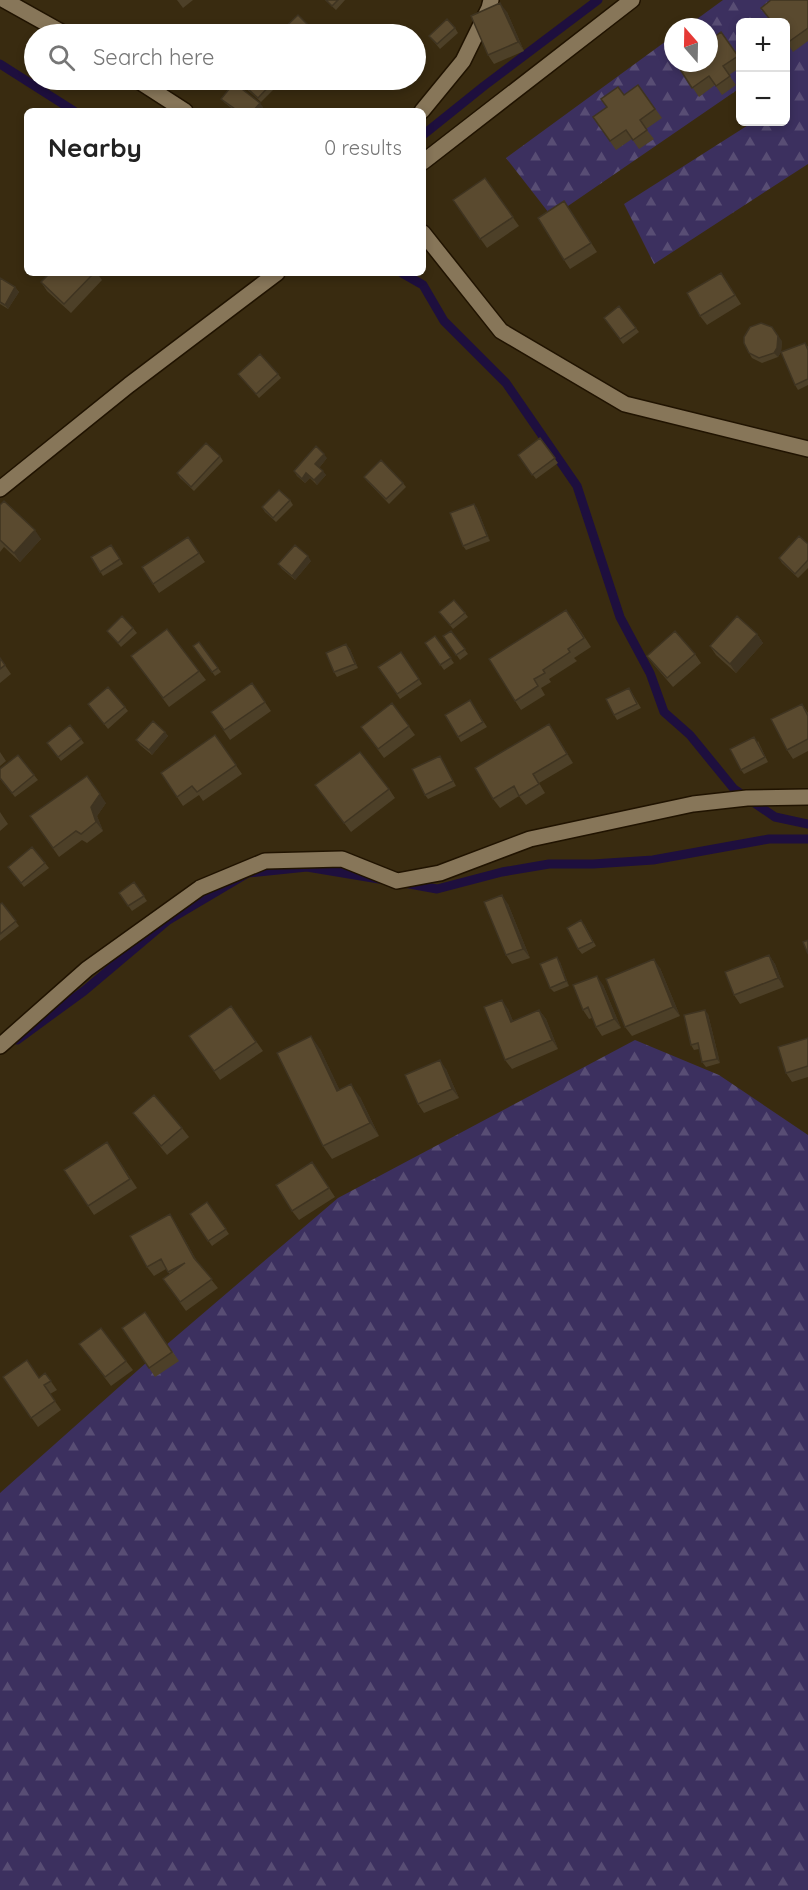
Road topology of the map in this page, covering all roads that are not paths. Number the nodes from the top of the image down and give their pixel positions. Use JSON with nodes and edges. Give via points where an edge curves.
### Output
{"nodes":[{"id":1,"x":4,"y":0,"type":"edge"},
{"id":2,"x":491,"y":0,"type":"edge"},
{"id":3,"x":632,"y":0,"type":"edge"},
{"id":4,"x":47,"y":24,"type":"edge"},
{"id":5,"x":152,"y":90,"type":"edge"},
{"id":6,"x":180,"y":108,"type":"edge"},
{"id":7,"x":425,"y":108,"type":"edge"},
{"id":8,"x":426,"y":160,"type":"edge"},
{"id":9,"x":426,"y":237,"type":"edge"},
{"id":10,"x":273,"y":276,"type":"edge"},
{"id":11,"x":808,"y":449,"type":"edge"},
{"id":12,"x":0,"y":489,"type":"edge"},
{"id":13,"x":808,"y":797,"type":"edge"},
{"id":14,"x":0,"y":1046,"type":"edge"}],
"edges":[{"from":1,"to":4,"type":"street"},
{"from":2,"to":7,"type":"street","via":[[464,61]]},
{"from":3,"to":8,"type":"street"},
{"from":5,"to":6,"type":"street"},
{"from":9,"to":11,"type":"street","via":[[501,331],[625,404]]},
{"from":10,"to":12,"type":"street"},
{"from":13,"to":14,"type":"street","via":[[693,804],[530,839],[440,873],[397,881],[342,859],[265,861],[200,888],[87,969]]}]}
